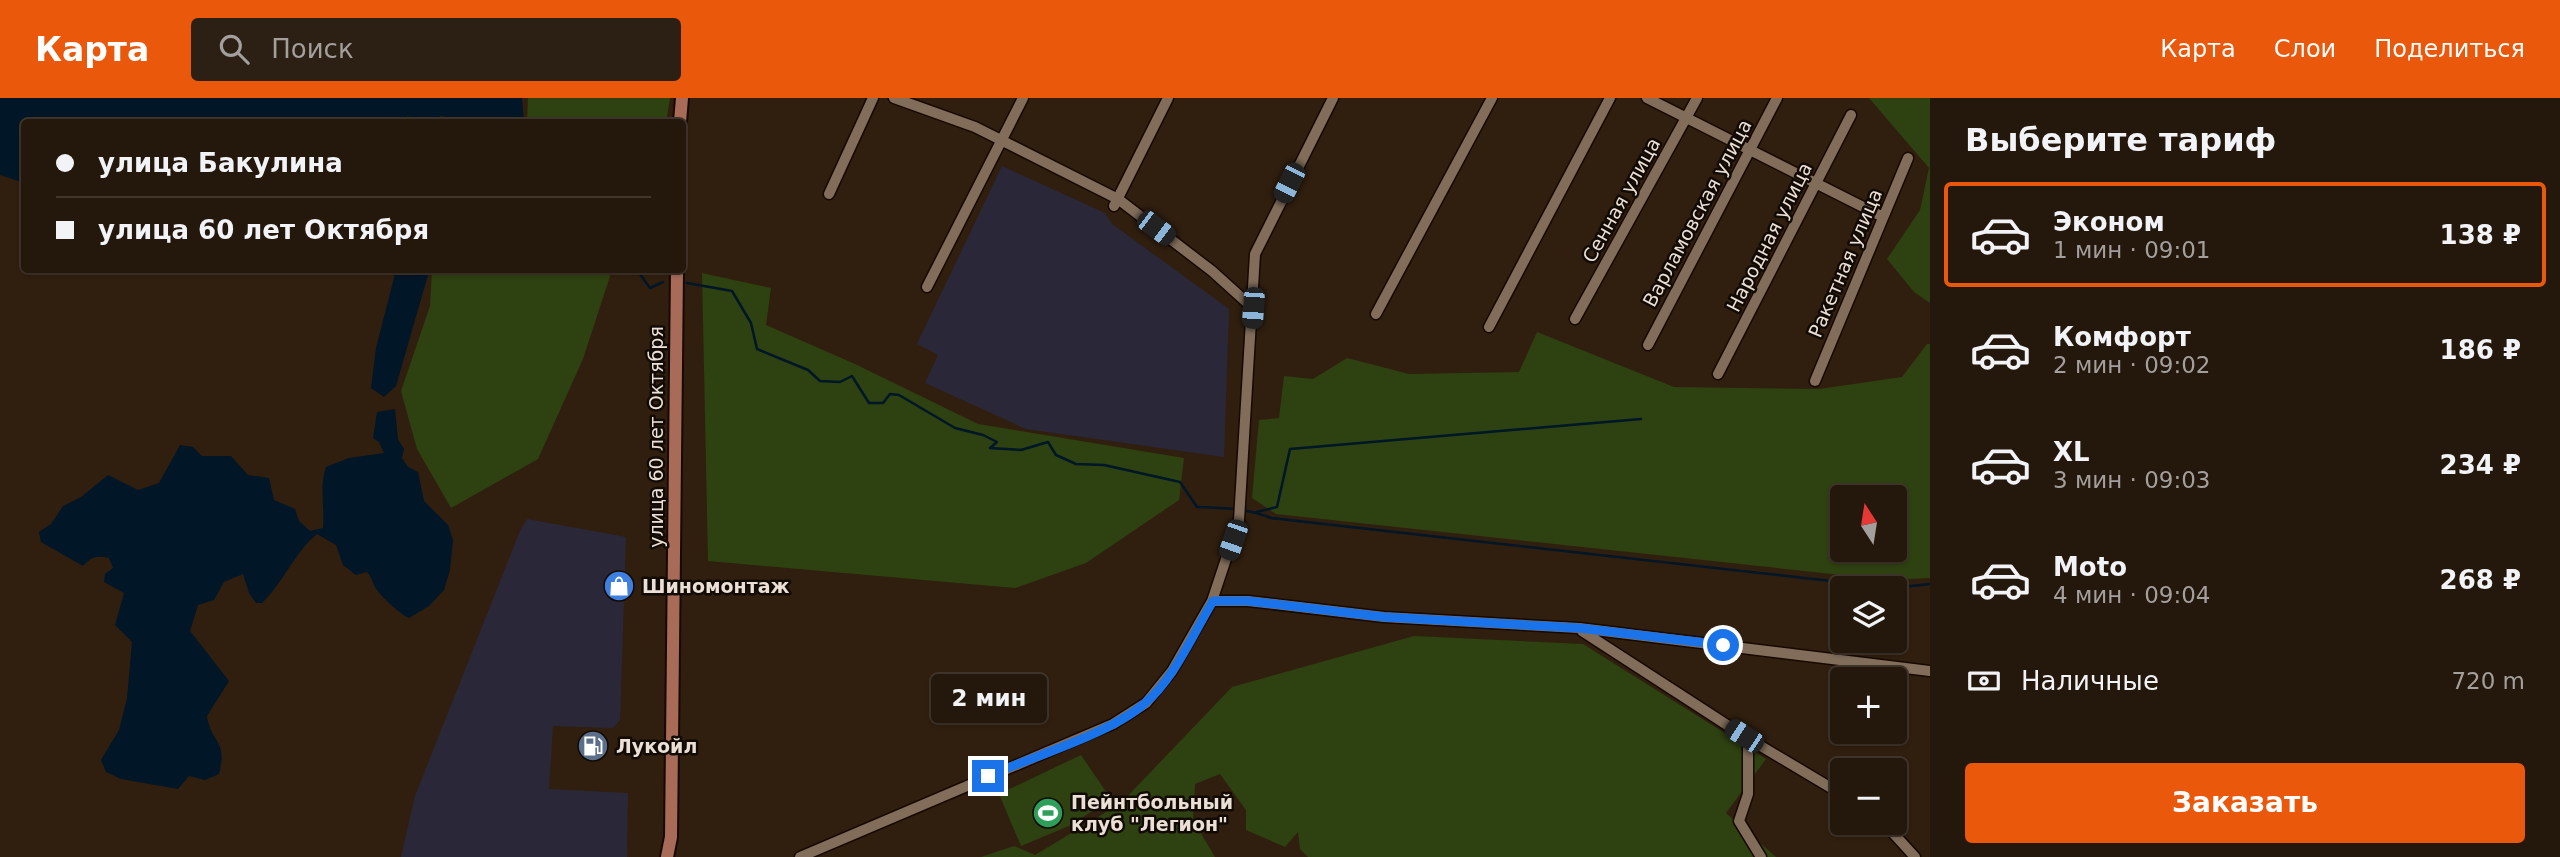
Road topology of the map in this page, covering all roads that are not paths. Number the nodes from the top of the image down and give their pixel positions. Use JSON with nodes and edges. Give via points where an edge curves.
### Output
{"nodes":[{"id":1,"x":682,"y":98,"type":"edge"},
{"id":2,"x":873,"y":98,"type":"edge"},
{"id":3,"x":894,"y":98,"type":"edge"},
{"id":4,"x":1023,"y":98,"type":"edge"},
{"id":5,"x":1168,"y":98,"type":"edge"},
{"id":6,"x":1333,"y":98,"type":"edge"},
{"id":7,"x":1492,"y":98,"type":"edge"},
{"id":8,"x":1610,"y":98,"type":"edge"},
{"id":9,"x":1647,"y":98,"type":"edge"},
{"id":10,"x":1697,"y":98,"type":"edge"},
{"id":11,"x":1777,"y":98,"type":"edge"},
{"id":12,"x":1851,"y":115,"type":"dead end"},
{"id":13,"x":680,"y":119,"type":"edge"},
{"id":14,"x":1685,"y":119,"type":"junction"},
{"id":15,"x":1000,"y":142,"type":"junction"},
{"id":16,"x":1751,"y":151,"type":"junction"},
{"id":17,"x":1908,"y":158,"type":"dead end"},
{"id":18,"x":1816,"y":185,"type":"junction"},
{"id":19,"x":829,"y":194,"type":"dead end"},
{"id":20,"x":1116,"y":203,"type":"junction"},
{"id":21,"x":1883,"y":217,"type":"junction"},
{"id":22,"x":677,"y":273,"type":"edge"},
{"id":23,"x":927,"y":287,"type":"dead end"},
{"id":24,"x":1253,"y":308,"type":"junction"},
{"id":25,"x":1376,"y":314,"type":"dead end"},
{"id":26,"x":1575,"y":320,"type":"dead end"},
{"id":27,"x":1489,"y":327,"type":"dead end"},
{"id":28,"x":1648,"y":345,"type":"dead end"},
{"id":29,"x":1718,"y":374,"type":"dead end"},
{"id":30,"x":1815,"y":381,"type":"dead end"},
{"id":31,"x":1213,"y":601,"type":"junction"},
{"id":32,"x":1579,"y":628,"type":"junction"},
{"id":33,"x":1930,"y":671,"type":"edge"},
{"id":34,"x":1744,"y":736,"type":"junction"},
{"id":35,"x":1830,"y":786,"type":"edge"},
{"id":36,"x":1895,"y":835,"type":"edge"},
{"id":37,"x":667,"y":857,"type":"edge"},
{"id":38,"x":800,"y":857,"type":"edge"},
{"id":39,"x":1761,"y":857,"type":"edge"},
{"id":40,"x":1915,"y":857,"type":"edge"}],
"edges":[{"from":1,"to":13,"type":"main road"},
{"from":2,"to":19,"type":"street"},
{"from":3,"to":15,"type":"street","via":[[975,127]]},
{"from":4,"to":15,"type":"street"},
{"from":5,"to":20,"type":"street"},
{"from":6,"to":24,"type":"street","via":[[1255,254]]},
{"from":7,"to":25,"type":"street"},
{"from":8,"to":27,"type":"street"},
{"from":9,"to":14,"type":"street"},
{"from":10,"to":14,"type":"street","name":"Сенная улица"},
{"from":11,"to":16,"type":"street","name":"Варламовская улица"},
{"from":12,"to":18,"type":"street","name":"Народная улица"},
{"from":14,"to":16,"type":"street"},
{"from":14,"to":26,"type":"street","name":"Сенная улица"},
{"from":15,"to":20,"type":"street","via":[[1079,177]]},
{"from":15,"to":23,"type":"street"},
{"from":16,"to":18,"type":"street"},
{"from":16,"to":28,"type":"street","name":"Варламовская улица"},
{"from":17,"to":21,"type":"street","name":"Ракетная улица"},
{"from":18,"to":21,"type":"street"},
{"from":18,"to":29,"type":"street","name":"Народная улица"},
{"from":20,"to":24,"type":"street","via":[[1212,271]]},
{"from":21,"to":30,"type":"street","name":"Ракетная улица"},
{"from":22,"to":37,"type":"main road","name":"улица 60 лет Октября","via":[[674,690]]},
{"from":24,"to":31,"type":"street","via":[[1239,520]]},
{"from":31,"to":32,"type":"street"},
{"from":31,"to":38,"type":"street","via":[[1172,670],[1146,703],[1113,724]]},
{"from":32,"to":33,"type":"street"},
{"from":32,"to":34,"type":"street"},
{"from":34,"to":35,"type":"street"},
{"from":34,"to":39,"type":"street","via":[[1748,741],[1748,794],[1740,821]]},
{"from":36,"to":40,"type":"street"}]}
